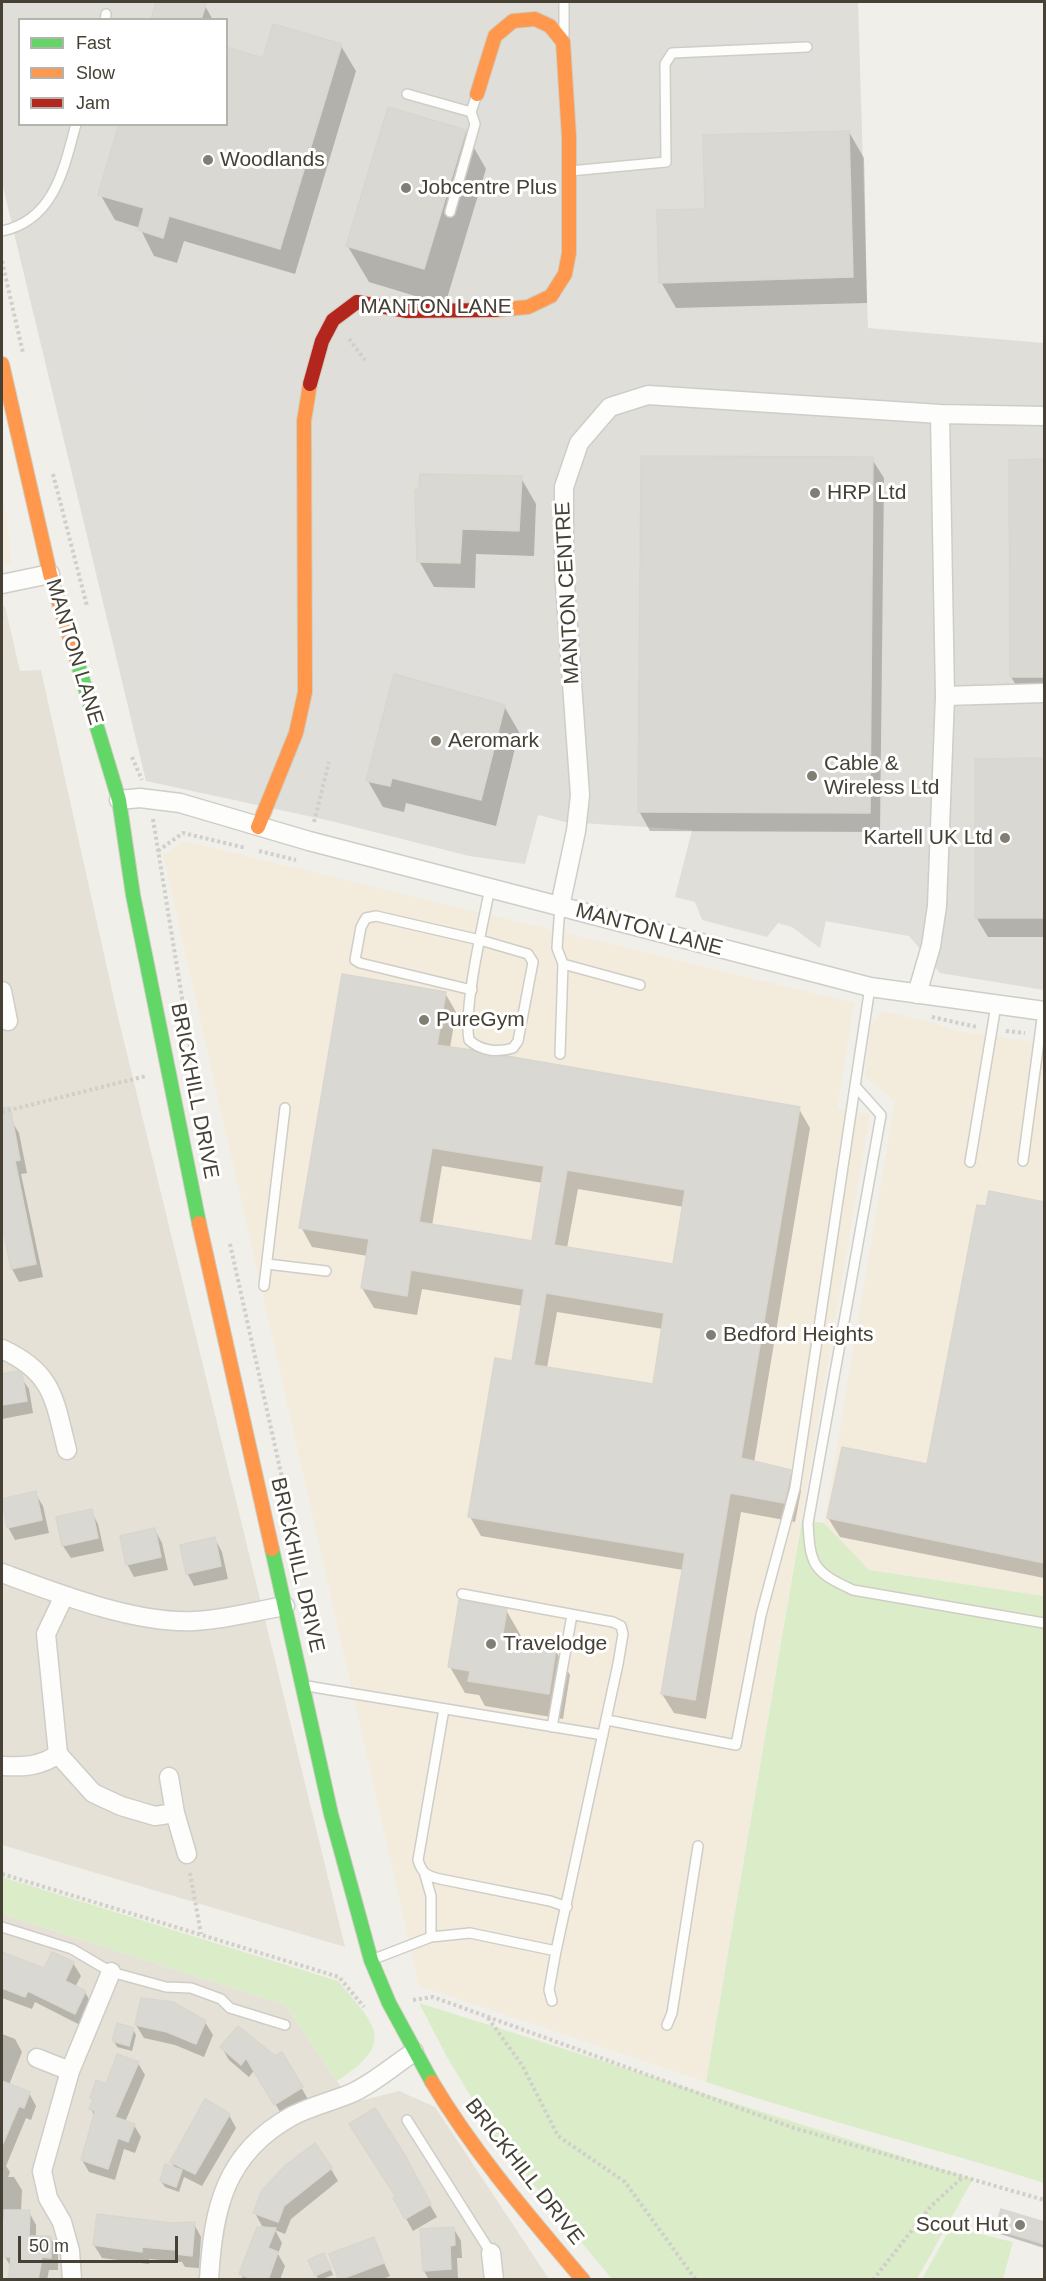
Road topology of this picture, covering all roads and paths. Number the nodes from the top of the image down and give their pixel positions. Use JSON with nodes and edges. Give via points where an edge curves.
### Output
{"nodes":[{"id":1,"x":564,"y":2,"type":"edge"},
{"id":2,"x":563,"y":42,"type":"junction"},
{"id":3,"x":807,"y":47,"type":"dead end"},
{"id":4,"x":406,"y":94,"type":"dead end"},
{"id":5,"x":477,"y":94,"type":"joint"},
{"id":6,"x":471,"y":112,"type":"junction"},
{"id":7,"x":76,"y":126,"type":"edge"},
{"id":8,"x":568,"y":171,"type":"junction"},
{"id":9,"x":450,"y":212,"type":"dead end"},
{"id":10,"x":2,"y":231,"type":"edge"},
{"id":11,"x":2,"y":261,"type":"edge"},
{"id":12,"x":24,"y":356,"type":"dead end"},
{"id":13,"x":2,"y":364,"type":"edge"},
{"id":14,"x":940,"y":414,"type":"junction"},
{"id":15,"x":1044,"y":416,"type":"edge"},
{"id":16,"x":52,"y":468,"type":"dead end"},
{"id":17,"x":50,"y":574,"type":"junction"},
{"id":18,"x":2,"y":584,"type":"edge"},
{"id":19,"x":89,"y":615,"type":"dead end"},
{"id":20,"x":1044,"y":693,"type":"edge"},
{"id":21,"x":945,"y":696,"type":"junction"},
{"id":22,"x":128,"y":747,"type":"dead end"},
{"id":23,"x":329,"y":762,"type":"dead end"},
{"id":24,"x":150,"y":799,"type":"junction"},
{"id":25,"x":119,"y":800,"type":"junction"},
{"id":26,"x":258,"y":827,"type":"junction"},
{"id":27,"x":309,"y":841,"type":"junction"},
{"id":28,"x":490,"y":888,"type":"junction"},
{"id":29,"x":560,"y":906,"type":"junction"},
{"id":30,"x":480,"y":940,"type":"junction"},
{"id":31,"x":563,"y":964,"type":"junction"},
{"id":32,"x":640,"y":985,"type":"dead end"},
{"id":33,"x":870,"y":987,"type":"junction"},
{"id":34,"x":472,"y":990,"type":"junction"},
{"id":35,"x":2,"y":991,"type":"edge"},
{"id":36,"x":917,"y":994,"type":"junction"},
{"id":37,"x":996,"y":1005,"type":"junction"},
{"id":38,"x":1044,"y":1011,"type":"edge"},
{"id":39,"x":8,"y":1021,"type":"dead end"},
{"id":40,"x":560,"y":1054,"type":"dead end"},
{"id":41,"x":169,"y":1070,"type":"junction"},
{"id":42,"x":196,"y":1085,"type":"dead end"},
{"id":43,"x":855,"y":1086,"type":"junction"},
{"id":44,"x":285,"y":1108,"type":"dead end"},
{"id":45,"x":2,"y":1112,"type":"edge"},
{"id":46,"x":1023,"y":1161,"type":"dead end"},
{"id":47,"x":970,"y":1162,"type":"dead end"},
{"id":48,"x":229,"y":1241,"type":"dead end"},
{"id":49,"x":267,"y":1264,"type":"junction"},
{"id":50,"x":326,"y":1271,"type":"dead end"},
{"id":51,"x":264,"y":1286,"type":"dead end"},
{"id":52,"x":2,"y":1349,"type":"edge"},
{"id":53,"x":67,"y":1450,"type":"dead end"},
{"id":54,"x":296,"y":1539,"type":"dead end"},
{"id":55,"x":2,"y":1573,"type":"edge"},
{"id":56,"x":462,"y":1594,"type":"dead end"},
{"id":57,"x":64,"y":1596,"type":"junction"},
{"id":58,"x":285,"y":1606,"type":"junction"},
{"id":59,"x":572,"y":1615,"type":"junction"},
{"id":60,"x":1044,"y":1623,"type":"edge"},
{"id":61,"x":304,"y":1686,"type":"junction"},
{"id":62,"x":444,"y":1709,"type":"junction"},
{"id":63,"x":606,"y":1720,"type":"junction"},
{"id":64,"x":552,"y":1727,"type":"junction"},
{"id":65,"x":603,"y":1735,"type":"junction"},
{"id":66,"x":58,"y":1755,"type":"junction"},
{"id":67,"x":2,"y":1766,"type":"edge"},
{"id":68,"x":169,"y":1777,"type":"dead end"},
{"id":69,"x":175,"y":1813,"type":"junction"},
{"id":70,"x":698,"y":1846,"type":"dead end"},
{"id":71,"x":187,"y":1854,"type":"joint"},
{"id":72,"x":2,"y":1874,"type":"edge"},
{"id":73,"x":425,"y":1875,"type":"junction"},
{"id":74,"x":567,"y":1907,"type":"junction"},
{"id":75,"x":2,"y":1927,"type":"edge"},
{"id":76,"x":201,"y":1934,"type":"junction"},
{"id":77,"x":431,"y":1937,"type":"junction"},
{"id":78,"x":556,"y":1951,"type":"junction"},
{"id":79,"x":371,"y":1960,"type":"junction"},
{"id":80,"x":111,"y":1972,"type":"junction"},
{"id":81,"x":410,"y":1990,"type":"dead end"},
{"id":82,"x":414,"y":2000,"type":"junction"},
{"id":83,"x":552,"y":2001,"type":"dead end"},
{"id":84,"x":389,"y":2003,"type":"junction"},
{"id":85,"x":418,"y":2009,"type":"dead end"},
{"id":86,"x":488,"y":2018,"type":"dead end"},
{"id":87,"x":285,"y":2025,"type":"dead end"},
{"id":88,"x":667,"y":2025,"type":"dead end"},
{"id":89,"x":414,"y":2052,"type":"junction"},
{"id":90,"x":37,"y":2058,"type":"dead end"},
{"id":91,"x":70,"y":2071,"type":"junction"},
{"id":92,"x":407,"y":2120,"type":"dead end"},
{"id":93,"x":963,"y":2176,"type":"junction"},
{"id":94,"x":1044,"y":2200,"type":"edge"},
{"id":95,"x":491,"y":2253,"type":"joint"},
{"id":96,"x":72,"y":2280,"type":"edge"},
{"id":97,"x":209,"y":2280,"type":"edge"},
{"id":98,"x":494,"y":2280,"type":"edge"},
{"id":99,"x":583,"y":2280,"type":"edge"},
{"id":100,"x":696,"y":2280,"type":"edge"},
{"id":101,"x":873,"y":2280,"type":"edge"}],
"edges":[{"from":1,"to":2,"type":"lane"},
{"from":2,"to":5,"type":"street","via":[[550,26],[535,19],[513,21],[495,36]]},
{"from":2,"to":8,"type":"street","name":"MANTON LANE"},
{"from":3,"to":8,"type":"lane","via":[[672,52],[664,64],[666,162]]},
{"from":4,"to":6,"type":"lane"},
{"from":5,"to":6,"type":"lane"},
{"from":6,"to":9,"type":"lane","via":[[475,124]]},
{"from":7,"to":10,"type":"lane","via":[[63,176],[52,197],[17,228]]},
{"from":8,"to":26,"type":"street","name":"MANTON LANE","via":[[569,253],[565,274],[551,296],[528,307],[503,310],[407,311],[357,302],[333,320],[322,341],[304,421],[305,692],[296,733]]},
{"from":11,"to":12,"type":"path"},
{"from":13,"to":17,"type":"street","name":"MANTON LANE"},
{"from":14,"to":15,"type":"street","name":"MANTON CENTRE"},
{"from":14,"to":21,"type":"street"},
{"from":14,"to":29,"type":"street","name":"MANTON CENTRE","via":[[648,395],[610,407],[579,444],[564,487],[564,570],[580,795]]},
{"from":16,"to":19,"type":"path"},
{"from":17,"to":18,"type":"street"},
{"from":17,"to":25,"type":"street","name":"MANTON LANE"},
{"from":20,"to":21,"type":"street"},
{"from":21,"to":36,"type":"street","via":[[938,906]]},
{"from":22,"to":24,"type":"path"},
{"from":23,"to":27,"type":"path"},
{"from":24,"to":25,"type":"street","name":"MANTON LANE"},
{"from":24,"to":26,"type":"street","name":"MANTON LANE","via":[[180,803]]},
{"from":24,"to":42,"type":"path"},
{"from":25,"to":41,"type":"street","name":"BRICKHILL DRIVE","via":[[133,895]]},
{"from":26,"to":27,"type":"street","name":"MANTON LANE"},
{"from":27,"to":28,"type":"street","name":"MANTON LANE"},
{"from":28,"to":29,"type":"street","name":"MANTON LANE"},
{"from":28,"to":30,"type":"lane"},
{"from":29,"to":31,"type":"lane","via":[[557,948]]},
{"from":29,"to":33,"type":"street","name":"MANTON LANE"},
{"from":30,"to":34,"type":"lane"},
{"from":30,"to":34,"type":"lane","via":[[528,954],[533,962],[518,1041],[513,1048],[502,1052],[481,1048],[469,1040]]},
{"from":30,"to":34,"type":"lane","via":[[376,916],[366,918],[355,954],[360,963]]},
{"from":31,"to":32,"type":"lane"},
{"from":31,"to":40,"type":"lane"},
{"from":33,"to":36,"type":"street","name":"MANTON LANE"},
{"from":33,"to":43,"type":"lane"},
{"from":35,"to":39,"type":"street"},
{"from":36,"to":37,"type":"street","name":"MANTON LANE"},
{"from":37,"to":38,"type":"street","name":"MANTON LANE"},
{"from":37,"to":47,"type":"lane"},
{"from":38,"to":46,"type":"lane"},
{"from":41,"to":45,"type":"path"},
{"from":41,"to":58,"type":"street","name":"BRICKHILL DRIVE","via":[[185,1160]]},
{"from":43,"to":60,"type":"lane","via":[[881,1115],[808,1523],[809,1554],[825,1577],[853,1590]]},
{"from":43,"to":63,"type":"lane","via":[[801,1451],[788,1521],[761,1615],[736,1745]]},
{"from":44,"to":49,"type":"lane"},
{"from":48,"to":54,"type":"path"},
{"from":49,"to":50,"type":"lane"},
{"from":49,"to":51,"type":"lane"},
{"from":52,"to":53,"type":"street","via":[[43,1376],[54,1398]]},
{"from":55,"to":57,"type":"street"},
{"from":56,"to":59,"type":"lane"},
{"from":57,"to":58,"type":"street","via":[[151,1618],[193,1621]]},
{"from":57,"to":66,"type":"street","via":[[46,1634]]},
{"from":58,"to":61,"type":"street","name":"BRICKHILL DRIVE"},
{"from":59,"to":63,"type":"lane","via":[[621,1626],[623,1634]]},
{"from":59,"to":64,"type":"lane"},
{"from":61,"to":62,"type":"lane"},
{"from":61,"to":79,"type":"street","name":"BRICKHILL DRIVE","via":[[331,1814]]},
{"from":62,"to":64,"type":"lane"},
{"from":62,"to":73,"type":"lane","via":[[418,1860]]},
{"from":63,"to":65,"type":"lane"},
{"from":64,"to":65,"type":"lane"},
{"from":65,"to":74,"type":"lane"},
{"from":66,"to":67,"type":"street","via":[[22,1767]]},
{"from":66,"to":69,"type":"street","via":[[93,1793],[155,1816]]},
{"from":68,"to":69,"type":"street"},
{"from":69,"to":71,"type":"street"},
{"from":70,"to":88,"type":"lane"},
{"from":71,"to":76,"type":"path"},
{"from":72,"to":76,"type":"path"},
{"from":73,"to":74,"type":"lane"},
{"from":73,"to":77,"type":"lane","via":[[431,1896]]},
{"from":74,"to":78,"type":"lane"},
{"from":75,"to":80,"type":"lane","via":[[72,1949]]},
{"from":76,"to":84,"type":"path","via":[[339,1977],[368,2011]]},
{"from":77,"to":78,"type":"lane","via":[[470,1933]]},
{"from":77,"to":79,"type":"lane"},
{"from":78,"to":83,"type":"lane","via":[[549,1990]]},
{"from":79,"to":84,"type":"street","name":"BRICKHILL DRIVE"},
{"from":80,"to":87,"type":"lane","via":[[166,1987],[191,1988],[221,1999],[230,2008]]},
{"from":80,"to":91,"type":"street"},
{"from":81,"to":82,"type":"path"},
{"from":82,"to":84,"type":"path"},
{"from":82,"to":85,"type":"path"},
{"from":82,"to":93,"type":"path","via":[[433,1997],[794,2128]]},
{"from":84,"to":89,"type":"street","name":"BRICKHILL DRIVE"},
{"from":86,"to":100,"type":"path","via":[[522,2065],[558,2136],[625,2182]]},
{"from":89,"to":97,"type":"street","via":[[354,2092],[284,2121],[243,2155],[224,2186],[212,2232]]},
{"from":89,"to":99,"type":"street","name":"BRICKHILL DRIVE","via":[[464,2134]]},
{"from":90,"to":91,"type":"street"},
{"from":91,"to":96,"type":"street","via":[[42,2171],[48,2198],[62,2222],[70,2251]]},
{"from":92,"to":95,"type":"lane"},
{"from":93,"to":94,"type":"path"},
{"from":93,"to":101,"type":"path","via":[[931,2206]]},
{"from":95,"to":98,"type":"street"}]}
